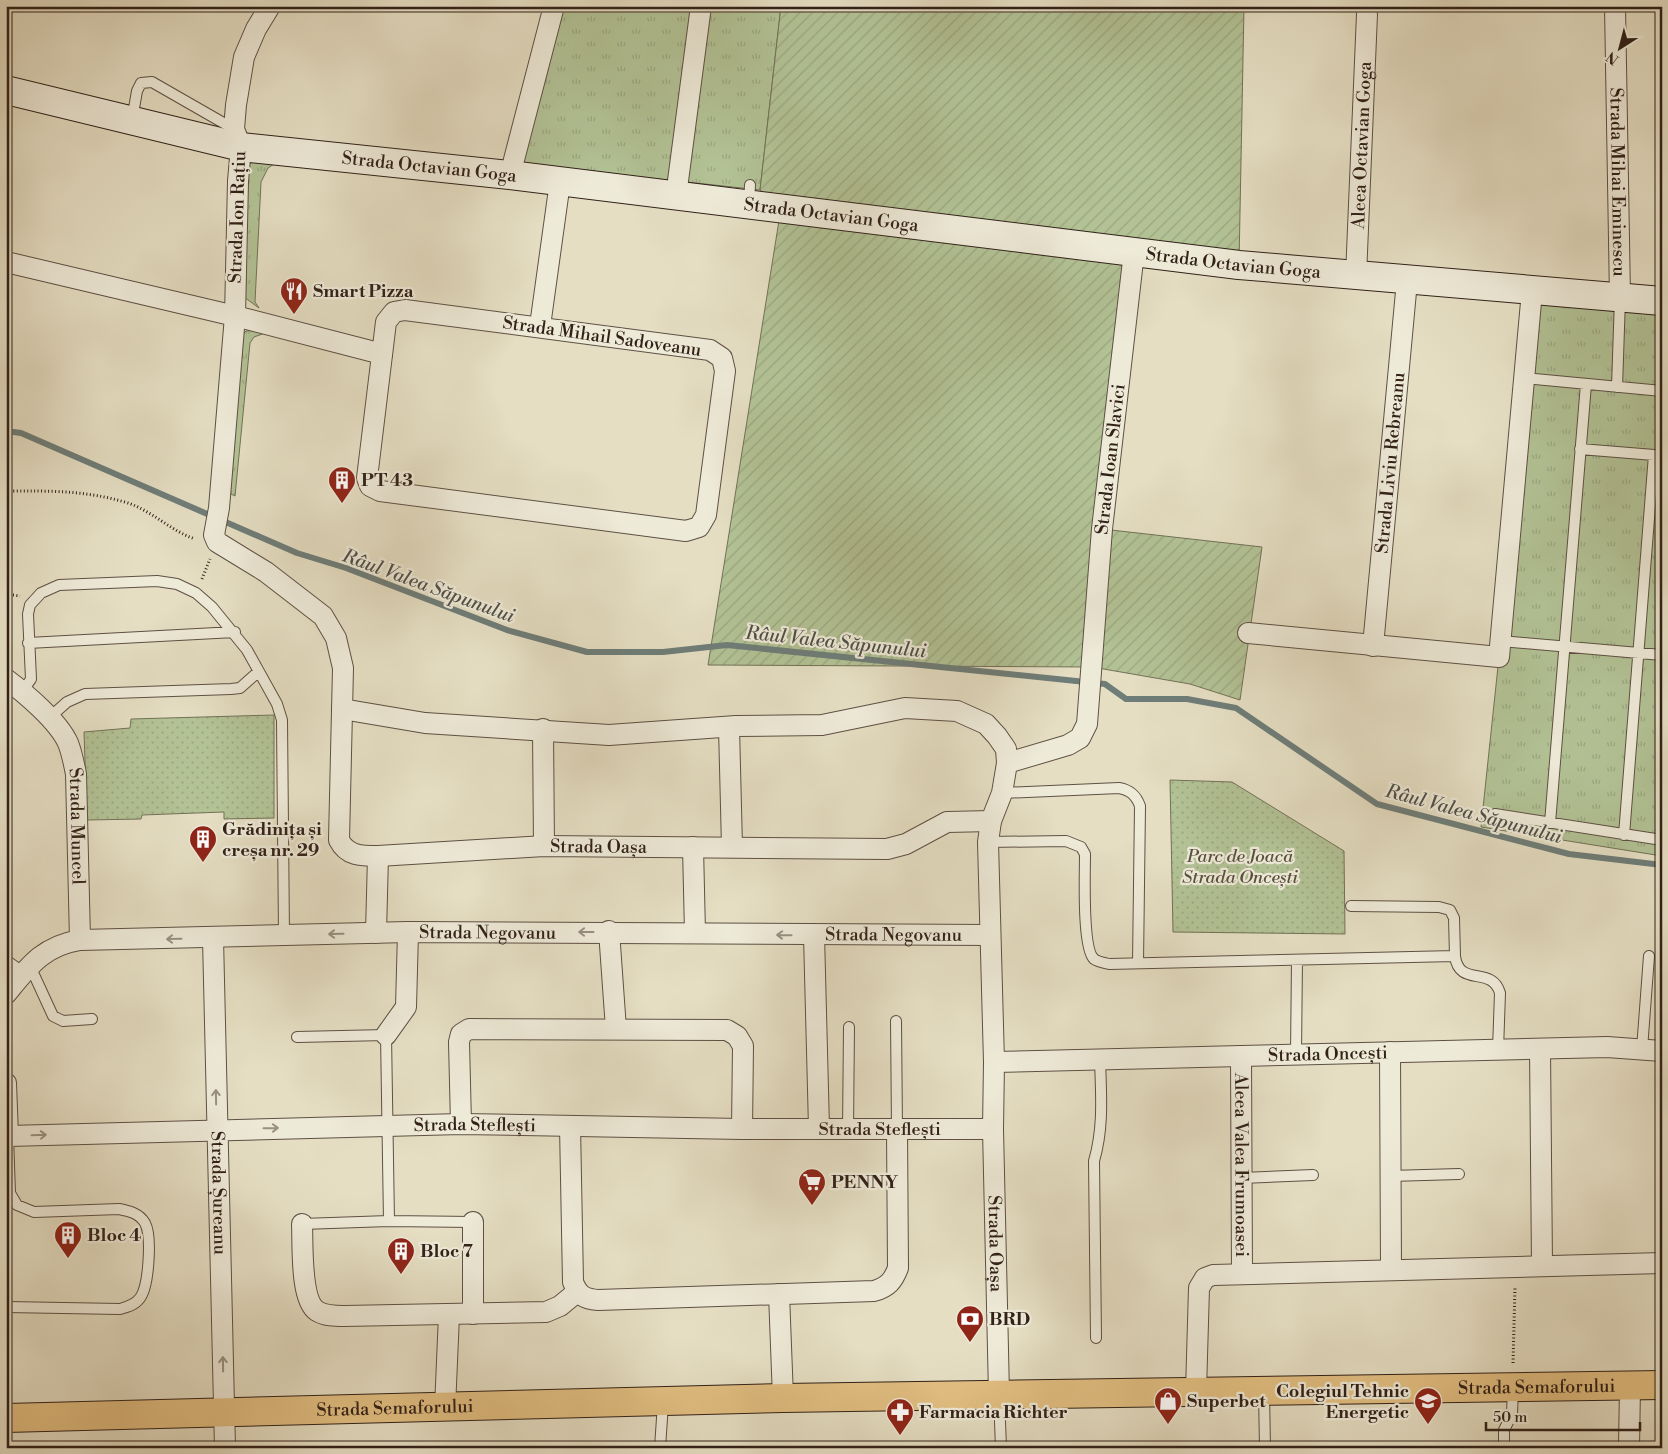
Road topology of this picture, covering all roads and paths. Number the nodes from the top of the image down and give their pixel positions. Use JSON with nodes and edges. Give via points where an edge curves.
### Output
{"nodes":[{"id":1,"x":270,"y":6,"type":"edge"},
{"id":2,"x":541,"y":6,"type":"edge"},
{"id":3,"x":554,"y":6,"type":"edge"},
{"id":4,"x":1615,"y":6,"type":"edge"},
{"id":5,"x":705,"y":8,"type":"edge"},
{"id":6,"x":1367,"y":14,"type":"dead end"},
{"id":7,"x":6,"y":90,"type":"edge"},
{"id":8,"x":132,"y":121,"type":"junction"},
{"id":9,"x":238,"y":138,"type":"junction"},
{"id":10,"x":538,"y":175,"type":"junction"},
{"id":11,"x":689,"y":194,"type":"junction"},
{"id":12,"x":1134,"y":252,"type":"junction"},
{"id":13,"x":6,"y":262,"type":"edge"},
{"id":14,"x":1356,"y":276,"type":"junction"},
{"id":15,"x":1407,"y":281,"type":"junction"},
{"id":16,"x":1532,"y":291,"type":"junction"},
{"id":17,"x":1620,"y":298,"type":"junction"},
{"id":18,"x":1662,"y":301,"type":"edge"},
{"id":19,"x":235,"y":316,"type":"junction"},
{"id":20,"x":540,"y":326,"type":"junction"},
{"id":21,"x":382,"y":354,"type":"junction"},
{"id":22,"x":1524,"y":378,"type":"junction"},
{"id":23,"x":1586,"y":384,"type":"junction"},
{"id":24,"x":1617,"y":387,"type":"junction"},
{"id":25,"x":1662,"y":391,"type":"edge"},
{"id":26,"x":1580,"y":449,"type":"junction"},
{"id":27,"x":6,"y":491,"type":"edge"},
{"id":28,"x":216,"y":535,"type":"junction"},
{"id":29,"x":196,"y":593,"type":"junction"},
{"id":30,"x":235,"y":632,"type":"junction"},
{"id":31,"x":1248,"y":633,"type":"dead end"},
{"id":32,"x":28,"y":643,"type":"junction"},
{"id":33,"x":1373,"y":646,"type":"junction"},
{"id":34,"x":1563,"y":646,"type":"junction"},
{"id":35,"x":1500,"y":649,"type":"junction"},
{"id":36,"x":1638,"y":653,"type":"junction"},
{"id":37,"x":1662,"y":655,"type":"edge"},
{"id":38,"x":258,"y":672,"type":"junction"},
{"id":39,"x":6,"y":679,"type":"edge"},
{"id":40,"x":22,"y":692,"type":"junction"},
{"id":41,"x":342,"y":709,"type":"junction"},
{"id":42,"x":49,"y":718,"type":"junction"},
{"id":43,"x":729,"y":727,"type":"junction"},
{"id":44,"x":542,"y":729,"type":"junction"},
{"id":45,"x":1007,"y":764,"type":"junction"},
{"id":46,"x":1002,"y":793,"type":"junction"},
{"id":47,"x":1494,"y":814,"type":"dead end"},
{"id":48,"x":991,"y":821,"type":"junction"},
{"id":49,"x":1550,"y":823,"type":"junction"},
{"id":50,"x":1624,"y":835,"type":"junction"},
{"id":51,"x":1662,"y":840,"type":"edge"},
{"id":52,"x":988,"y":842,"type":"junction"},
{"id":53,"x":544,"y":846,"type":"junction"},
{"id":54,"x":693,"y":847,"type":"junction"},
{"id":55,"x":732,"y":847,"type":"junction"},
{"id":56,"x":378,"y":856,"type":"junction"},
{"id":57,"x":1351,"y":906,"type":"dead end"},
{"id":58,"x":408,"y":932,"type":"junction"},
{"id":59,"x":609,"y":932,"type":"junction"},
{"id":60,"x":376,"y":933,"type":"junction"},
{"id":61,"x":694,"y":933,"type":"junction"},
{"id":62,"x":284,"y":935,"type":"junction"},
{"id":63,"x":814,"y":935,"type":"junction"},
{"id":64,"x":990,"y":935,"type":"junction"},
{"id":65,"x":213,"y":938,"type":"junction"},
{"id":66,"x":80,"y":940,"type":"junction"},
{"id":67,"x":1455,"y":956,"type":"junction"},
{"id":68,"x":1649,"y":956,"type":"dead end"},
{"id":69,"x":6,"y":960,"type":"edge"},
{"id":70,"x":1297,"y":960,"type":"junction"},
{"id":71,"x":1138,"y":963,"type":"junction"},
{"id":72,"x":27,"y":969,"type":"junction"},
{"id":73,"x":6,"y":994,"type":"edge"},
{"id":74,"x":92,"y":1019,"type":"dead end"},
{"id":75,"x":896,"y":1021,"type":"dead end"},
{"id":76,"x":849,"y":1027,"type":"dead end"},
{"id":77,"x":616,"y":1029,"type":"junction"},
{"id":78,"x":386,"y":1035,"type":"junction"},
{"id":79,"x":297,"y":1037,"type":"dead end"},
{"id":80,"x":1540,"y":1049,"type":"junction"},
{"id":81,"x":1498,"y":1050,"type":"junction"},
{"id":82,"x":1652,"y":1050,"type":"edge"},
{"id":83,"x":1390,"y":1052,"type":"junction"},
{"id":84,"x":1296,"y":1054,"type":"junction"},
{"id":85,"x":1241,"y":1056,"type":"junction"},
{"id":86,"x":1100,"y":1059,"type":"junction"},
{"id":87,"x":994,"y":1062,"type":"junction"},
{"id":88,"x":6,"y":1083,"type":"edge"},
{"id":89,"x":461,"y":1124,"type":"junction"},
{"id":90,"x":570,"y":1126,"type":"junction"},
{"id":91,"x":387,"y":1127,"type":"junction"},
{"id":92,"x":819,"y":1128,"type":"junction"},
{"id":93,"x":217,"y":1129,"type":"junction"},
{"id":94,"x":742,"y":1129,"type":"junction"},
{"id":95,"x":848,"y":1129,"type":"junction"},
{"id":96,"x":993,"y":1129,"type":"junction"},
{"id":97,"x":897,"y":1130,"type":"junction"},
{"id":98,"x":8,"y":1136,"type":"junction"},
{"id":99,"x":1459,"y":1174,"type":"dead end"},
{"id":100,"x":1313,"y":1175,"type":"dead end"},
{"id":101,"x":1390,"y":1176,"type":"junction"},
{"id":102,"x":1241,"y":1178,"type":"junction"},
{"id":103,"x":389,"y":1221,"type":"junction"},
{"id":104,"x":473,"y":1222,"type":"joint"},
{"id":105,"x":302,"y":1224,"type":"joint"},
{"id":106,"x":1662,"y":1263,"type":"edge"},
{"id":107,"x":1542,"y":1266,"type":"junction"},
{"id":108,"x":1516,"y":1267,"type":"junction"},
{"id":109,"x":1391,"y":1270,"type":"junction"},
{"id":110,"x":1242,"y":1274,"type":"junction"},
{"id":111,"x":577,"y":1292,"type":"junction"},
{"id":112,"x":779,"y":1294,"type":"junction"},
{"id":113,"x":6,"y":1307,"type":"edge"},
{"id":114,"x":449,"y":1314,"type":"junction"},
{"id":115,"x":473,"y":1314,"type":"junction"},
{"id":116,"x":1096,"y":1338,"type":"dead end"},
{"id":117,"x":1662,"y":1385,"type":"edge"},
{"id":118,"x":1513,"y":1386,"type":"junction"},
{"id":119,"x":1630,"y":1386,"type":"junction"},
{"id":120,"x":1263,"y":1389,"type":"junction"},
{"id":121,"x":1196,"y":1391,"type":"junction"},
{"id":122,"x":999,"y":1394,"type":"junction"},
{"id":123,"x":783,"y":1398,"type":"junction"},
{"id":124,"x":663,"y":1403,"type":"junction"},
{"id":125,"x":445,"y":1408,"type":"junction"},
{"id":126,"x":224,"y":1413,"type":"junction"},
{"id":127,"x":6,"y":1418,"type":"edge"},
{"id":128,"x":225,"y":1448,"type":"edge"},
{"id":129,"x":660,"y":1448,"type":"edge"},
{"id":130,"x":1001,"y":1448,"type":"edge"},
{"id":131,"x":1265,"y":1448,"type":"edge"},
{"id":132,"x":1504,"y":1448,"type":"edge"},
{"id":133,"x":1629,"y":1448,"type":"edge"}],
"edges":[{"from":1,"to":9,"type":"street","name":"Strada Ion Rațiu","via":[[244,57]]},
{"from":2,"to":10,"type":"street"},
{"from":3,"to":10,"type":"street"},
{"from":4,"to":17,"type":"street","name":"Strada Mihai Eminescu"},
{"from":5,"to":11,"type":"street","via":[[693,27],[682,110]]},
{"from":6,"to":14,"type":"street","name":"Aleea Octavian Goga"},
{"from":7,"to":8,"type":"street","name":"Strada Octavian Goga"},
{"from":8,"to":9,"type":"street","name":"Strada Octavian Goga"},
{"from":8,"to":9,"type":"lane","via":[[141,83],[152,82]]},
{"from":9,"to":10,"type":"street","name":"Strada Octavian Goga"},
{"from":9,"to":19,"type":"street","name":"Strada Ion Rațiu"},
{"from":10,"to":11,"type":"street","name":"Strada Octavian Goga"},
{"from":10,"to":20,"type":"street"},
{"from":11,"to":12,"type":"street","name":"Strada Octavian Goga","via":[[749,194]]},
{"from":12,"to":14,"type":"street","name":"Strada Octavian Goga","via":[[1239,266]]},
{"from":12,"to":45,"type":"street","name":"Strada Ioan Slavici","via":[[1102,529],[1087,724],[1080,738],[1068,745]]},
{"from":13,"to":19,"type":"street"},
{"from":14,"to":15,"type":"street","name":"Strada Octavian Goga"},
{"from":15,"to":16,"type":"street","name":"Strada Octavian Goga"},
{"from":15,"to":33,"type":"street","name":"Strada Liviu Rebreanu"},
{"from":16,"to":17,"type":"street","name":"Strada Octavian Goga"},
{"from":16,"to":22,"type":"street"},
{"from":17,"to":18,"type":"street","name":"Strada Octavian Goga"},
{"from":17,"to":24,"type":"lane"},
{"from":19,"to":21,"type":"street"},
{"from":19,"to":28,"type":"street","name":"Strada Ion Rațiu"},
{"from":20,"to":21,"type":"street","name":"Strada Mihail Sadoveanu","via":[[405,310],[394,312],[386,322]]},
{"from":20,"to":21,"type":"street","name":"Strada Mihail Sadoveanu","via":[[710,350],[722,358],[725,371],[706,515],[699,526],[686,531],[380,490],[370,486],[367,478]]},
{"from":22,"to":23,"type":"lane"},
{"from":22,"to":35,"type":"street"},
{"from":23,"to":24,"type":"lane"},
{"from":23,"to":26,"type":"lane"},
{"from":24,"to":25,"type":"lane"},
{"from":26,"to":34,"type":"lane"},
{"from":26,"to":36,"type":"lane","via":[[1654,455]]},
{"from":27,"to":28,"type":"path","via":[[79,492],[129,503],[182,535]]},
{"from":28,"to":29,"type":"path"},
{"from":28,"to":41,"type":"street","name":"Strada Oașa","via":[[322,616],[336,638],[343,668]]},
{"from":29,"to":30,"type":"lane"},
{"from":29,"to":32,"type":"lane","via":[[177,584],[157,581],[59,586],[41,592],[30,605]]},
{"from":30,"to":32,"type":"lane"},
{"from":30,"to":38,"type":"lane"},
{"from":31,"to":33,"type":"street"},
{"from":32,"to":40,"type":"lane","via":[[31,679]]},
{"from":33,"to":35,"type":"street"},
{"from":34,"to":35,"type":"lane"},
{"from":34,"to":36,"type":"lane"},
{"from":34,"to":49,"type":"lane"},
{"from":36,"to":37,"type":"lane"},
{"from":36,"to":50,"type":"lane"},
{"from":38,"to":42,"type":"lane","via":[[240,688],[85,694],[67,702]]},
{"from":38,"to":62,"type":"lane","via":[[278,704],[282,720]]},
{"from":39,"to":40,"type":"street","name":"Strada Muncel"},
{"from":40,"to":42,"type":"street","name":"Strada Muncel"},
{"from":41,"to":44,"type":"street","via":[[425,723]]},
{"from":41,"to":56,"type":"street","name":"Strada Oașa","via":[[339,840],[348,852],[356,856]]},
{"from":42,"to":66,"type":"street","name":"Strada Muncel","via":[[68,743],[76,774]]},
{"from":43,"to":44,"type":"street","via":[[609,735]]},
{"from":43,"to":45,"type":"street","via":[[822,725],[905,708],[957,711],[986,724],[1006,749]]},
{"from":43,"to":55,"type":"street"},
{"from":44,"to":53,"type":"street"},
{"from":45,"to":46,"type":"street","name":"Strada Oașa"},
{"from":46,"to":48,"type":"street","name":"Strada Oașa"},
{"from":46,"to":71,"type":"lane","via":[[1119,788],[1138,799]]},
{"from":47,"to":49,"type":"lane"},
{"from":48,"to":52,"type":"street","name":"Strada Oașa"},
{"from":48,"to":55,"type":"street","name":"Strada Oașa","via":[[946,822],[906,844],[887,849]]},
{"from":49,"to":50,"type":"lane"},
{"from":50,"to":51,"type":"lane"},
{"from":52,"to":64,"type":"street","name":"Strada Oașa"},
{"from":52,"to":71,"type":"lane","via":[[1066,840],[1082,847],[1090,952],[1099,962]]},
{"from":53,"to":54,"type":"street","name":"Strada Oașa"},
{"from":53,"to":56,"type":"street","name":"Strada Oașa"},
{"from":54,"to":55,"type":"street","name":"Strada Oașa"},
{"from":54,"to":61,"type":"street"},
{"from":56,"to":60,"type":"street"},
{"from":57,"to":67,"type":"lane","via":[[1439,907],[1450,910],[1454,918]]},
{"from":59,"to":58,"type":"street","name":"Strada Negovanu","one_way":true},
{"from":58,"to":60,"type":"street","name":"Strada Negovanu"},
{"from":58,"to":78,"type":"street","via":[[406,1007]]},
{"from":59,"to":61,"type":"street","name":"Strada Negovanu"},
{"from":59,"to":77,"type":"street"},
{"from":60,"to":62,"type":"street","name":"Strada Negovanu","one_way":true},
{"from":63,"to":61,"type":"street","name":"Strada Negovanu","one_way":true},
{"from":62,"to":65,"type":"street","name":"Strada Negovanu"},
{"from":63,"to":64,"type":"street","name":"Strada Negovanu"},
{"from":63,"to":92,"type":"street"},
{"from":64,"to":87,"type":"street","name":"Strada Oașa"},
{"from":65,"to":66,"type":"street","name":"Strada Negovanu","one_way":true},
{"from":93,"to":65,"type":"street","name":"Strada Șureanu","one_way":true},
{"from":66,"to":72,"type":"street","name":"Strada Negovanu","via":[[52,948]]},
{"from":67,"to":70,"type":"lane"},
{"from":67,"to":81,"type":"lane","via":[[1462,973],[1489,979],[1498,985]]},
{"from":68,"to":82,"type":"lane"},
{"from":69,"to":72,"type":"lane"},
{"from":70,"to":71,"type":"lane"},
{"from":70,"to":84,"type":"lane"},
{"from":72,"to":73,"type":"street","name":"Strada Negovanu"},
{"from":72,"to":74,"type":"lane","via":[[54,1016],[63,1021]]},
{"from":75,"to":97,"type":"lane"},
{"from":76,"to":95,"type":"lane"},
{"from":77,"to":89,"type":"street","via":[[469,1029],[461,1034],[459,1042]]},
{"from":77,"to":94,"type":"street","via":[[727,1030],[737,1036],[743,1046]]},
{"from":78,"to":79,"type":"lane"},
{"from":78,"to":91,"type":"lane"},
{"from":80,"to":81,"type":"street","name":"Strada Oncești"},
{"from":80,"to":82,"type":"street","name":"Strada Oncești","via":[[1607,1047]]},
{"from":80,"to":107,"type":"street"},
{"from":81,"to":83,"type":"street","name":"Strada Oncești"},
{"from":83,"to":84,"type":"street","name":"Strada Oncești"},
{"from":83,"to":101,"type":"street"},
{"from":84,"to":85,"type":"street","name":"Strada Oncești"},
{"from":85,"to":86,"type":"street","name":"Strada Oncești"},
{"from":85,"to":102,"type":"street","name":"Aleea Valea Frumoasei"},
{"from":86,"to":87,"type":"street","name":"Strada Oncești"},
{"from":86,"to":116,"type":"lane","via":[[1102,1121],[1094,1161]]},
{"from":87,"to":96,"type":"street","name":"Strada Oașa"},
{"from":88,"to":98,"type":"street"},
{"from":89,"to":90,"type":"street","name":"Strada Steflești"},
{"from":89,"to":91,"type":"street","name":"Strada Steflești"},
{"from":90,"to":94,"type":"street","name":"Strada Steflești"},
{"from":90,"to":111,"type":"street","via":[[573,1282]]},
{"from":93,"to":91,"type":"street","name":"Strada Steflești","one_way":true},
{"from":91,"to":103,"type":"lane"},
{"from":92,"to":94,"type":"street","name":"Strada Steflești"},
{"from":92,"to":95,"type":"street","name":"Strada Steflești"},
{"from":98,"to":93,"type":"street","name":"Strada Steflești","one_way":true},
{"from":126,"to":93,"type":"street","name":"Strada Șureanu","one_way":true},
{"from":95,"to":97,"type":"street","name":"Strada Steflești"},
{"from":96,"to":97,"type":"street","name":"Strada Steflești"},
{"from":96,"to":122,"type":"street","name":"Strada Oașa"},
{"from":97,"to":112,"type":"street","via":[[898,1268],[894,1278],[887,1287],[874,1291]]},
{"from":98,"to":113,"type":"lane","via":[[10,1193],[17,1205],[34,1212],[130,1211],[139,1216],[148,1233],[146,1287],[132,1306],[120,1309]]},
{"from":99,"to":101,"type":"lane"},
{"from":100,"to":102,"type":"lane"},
{"from":101,"to":109,"type":"street"},
{"from":102,"to":110,"type":"street","name":"Aleea Valea Frumoasei"},
{"from":103,"to":104,"type":"lane"},
{"from":103,"to":105,"type":"lane"},
{"from":104,"to":115,"type":"street"},
{"from":105,"to":114,"type":"street","via":[[306,1293],[316,1310],[325,1315],[344,1316]]},
{"from":106,"to":107,"type":"street","name":"Aleea Valea Frumoasei"},
{"from":107,"to":108,"type":"street","name":"Aleea Valea Frumoasei"},
{"from":108,"to":109,"type":"street","name":"Aleea Valea Frumoasei"},
{"from":108,"to":118,"type":"path"},
{"from":109,"to":110,"type":"street","name":"Aleea Valea Frumoasei"},
{"from":110,"to":121,"type":"street","name":"Aleea Valea Frumoasei","via":[[1213,1275],[1205,1278],[1199,1288]]},
{"from":111,"to":112,"type":"street","via":[[586,1299],[598,1300]]},
{"from":111,"to":115,"type":"street","via":[[560,1306],[546,1312]]},
{"from":112,"to":123,"type":"street"},
{"from":114,"to":115,"type":"street"},
{"from":114,"to":125,"type":"street"},
{"from":117,"to":119,"type":"main road","name":"Strada Semaforului"},
{"from":118,"to":119,"type":"main road","name":"Strada Semaforului"},
{"from":118,"to":120,"type":"main road","name":"Strada Semaforului"},
{"from":118,"to":132,"type":"lane","via":[[1512,1414],[1504,1430]]},
{"from":119,"to":133,"type":"street"},
{"from":120,"to":121,"type":"main road","name":"Strada Semaforului"},
{"from":120,"to":131,"type":"lane"},
{"from":121,"to":122,"type":"main road","name":"Strada Semaforului"},
{"from":122,"to":123,"type":"main road","name":"Strada Semaforului"},
{"from":122,"to":130,"type":"lane","name":"Strada Oașa"},
{"from":123,"to":124,"type":"main road","name":"Strada Semaforului"},
{"from":124,"to":125,"type":"main road","name":"Strada Semaforului"},
{"from":124,"to":129,"type":"lane"},
{"from":125,"to":126,"type":"main road","name":"Strada Semaforului"},
{"from":126,"to":127,"type":"main road","name":"Strada Semaforului"},
{"from":126,"to":128,"type":"street","name":"Strada Șureanu"}]}
